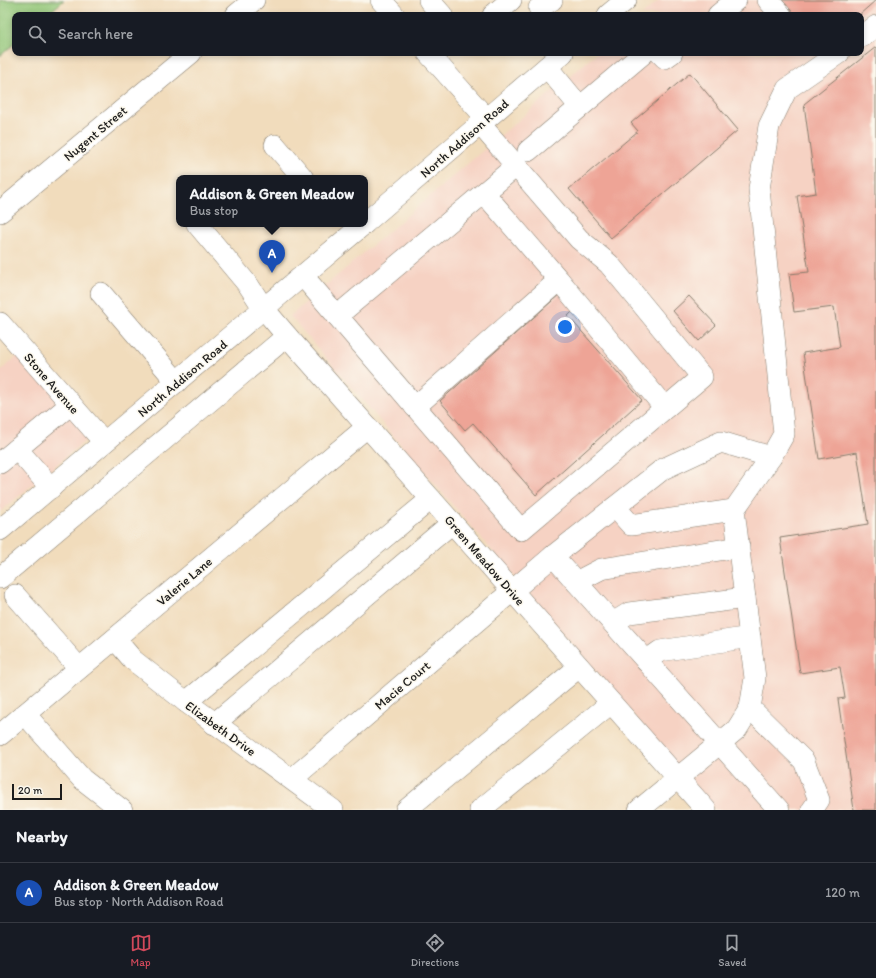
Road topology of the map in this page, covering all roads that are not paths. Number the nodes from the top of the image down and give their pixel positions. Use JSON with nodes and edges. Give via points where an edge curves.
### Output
{"nodes":[{"id":1,"x":254,"y":0,"type":"edge"},
{"id":2,"x":381,"y":0,"type":"edge"},
{"id":3,"x":511,"y":0,"type":"edge"},
{"id":4,"x":736,"y":0,"type":"edge"},
{"id":5,"x":768,"y":0,"type":"edge"},
{"id":6,"x":240,"y":12,"type":"edge"},
{"id":7,"x":391,"y":12,"type":"edge"},
{"id":8,"x":497,"y":12,"type":"edge"},
{"id":9,"x":722,"y":12,"type":"edge"},
{"id":10,"x":778,"y":12,"type":"edge"},
{"id":11,"x":876,"y":26,"type":"edge"},
{"id":12,"x":864,"y":35,"type":"edge"},
{"id":13,"x":187,"y":56,"type":"edge"},
{"id":14,"x":430,"y":56,"type":"edge"},
{"id":15,"x":560,"y":56,"type":"edge"},
{"id":16,"x":640,"y":56,"type":"edge"},
{"id":17,"x":825,"y":57,"type":"edge"},
{"id":18,"x":547,"y":67,"type":"junction"},
{"id":19,"x":580,"y":107,"type":"junction"},
{"id":20,"x":483,"y":121,"type":"junction"},
{"id":21,"x":275,"y":145,"type":"dead end"},
{"id":22,"x":522,"y":158,"type":"junction"},
{"id":23,"x":300,"y":175,"type":"edge"},
{"id":24,"x":484,"y":193,"type":"junction"},
{"id":25,"x":0,"y":212,"type":"edge"},
{"id":26,"x":368,"y":216,"type":"edge"},
{"id":27,"x":200,"y":227,"type":"edge"},
{"id":28,"x":355,"y":227,"type":"edge"},
{"id":29,"x":303,"y":276,"type":"junction"},
{"id":30,"x":559,"y":280,"type":"junction"},
{"id":31,"x":101,"y":293,"type":"dead end"},
{"id":32,"x":264,"y":309,"type":"junction"},
{"id":33,"x":337,"y":316,"type":"junction"},
{"id":34,"x":0,"y":323,"type":"edge"},
{"id":35,"x":287,"y":336,"type":"junction"},
{"id":36,"x":177,"y":382,"type":"junction"},
{"id":37,"x":71,"y":404,"type":"junction"},
{"id":38,"x":416,"y":407,"type":"junction"},
{"id":39,"x":665,"y":408,"type":"junction"},
{"id":40,"x":367,"y":427,"type":"junction"},
{"id":41,"x":104,"y":442,"type":"junction"},
{"id":42,"x":17,"y":449,"type":"junction"},
{"id":43,"x":771,"y":457,"type":"junction"},
{"id":44,"x":0,"y":463,"type":"edge"},
{"id":45,"x":51,"y":488,"type":"junction"},
{"id":46,"x":431,"y":499,"type":"junction"},
{"id":47,"x":615,"y":507,"type":"junction"},
{"id":48,"x":734,"y":510,"type":"junction"},
{"id":49,"x":452,"y":523,"type":"junction"},
{"id":50,"x":0,"y":530,"type":"edge"},
{"id":51,"x":739,"y":547,"type":"junction"},
{"id":52,"x":553,"y":556,"type":"junction"},
{"id":53,"x":0,"y":578,"type":"edge"},
{"id":54,"x":576,"y":582,"type":"junction"},
{"id":55,"x":512,"y":592,"type":"junction"},
{"id":56,"x":15,"y":595,"type":"dead end"},
{"id":57,"x":745,"y":598,"type":"junction"},
{"id":58,"x":613,"y":623,"type":"junction"},
{"id":59,"x":750,"y":637,"type":"junction"},
{"id":60,"x":115,"y":639,"type":"junction"},
{"id":61,"x":646,"y":661,"type":"junction"},
{"id":62,"x":579,"y":666,"type":"junction"},
{"id":63,"x":79,"y":668,"type":"junction"},
{"id":64,"x":186,"y":702,"type":"junction"},
{"id":65,"x":611,"y":703,"type":"junction"},
{"id":66,"x":750,"y":708,"type":"junction"},
{"id":67,"x":25,"y":714,"type":"junction"},
{"id":68,"x":214,"y":724,"type":"junction"},
{"id":69,"x":0,"y":735,"type":"edge"},
{"id":70,"x":720,"y":744,"type":"junction"},
{"id":71,"x":292,"y":779,"type":"junction"},
{"id":72,"x":679,"y":779,"type":"junction"},
{"id":73,"x":122,"y":810,"type":"edge"},
{"id":74,"x":333,"y":810,"type":"edge"},
{"id":75,"x":406,"y":810,"type":"edge"},
{"id":76,"x":480,"y":810,"type":"edge"},
{"id":77,"x":639,"y":810,"type":"edge"},
{"id":78,"x":706,"y":810,"type":"edge"},
{"id":79,"x":779,"y":810,"type":"edge"},
{"id":80,"x":812,"y":810,"type":"edge"}],
"edges":[{"from":1,"to":6,"type":"street"},
{"from":2,"to":7,"type":"street"},
{"from":3,"to":8,"type":"street"},
{"from":4,"to":9,"type":"street"},
{"from":5,"to":10,"type":"street"},
{"from":11,"to":12,"type":"street"},
{"from":13,"to":25,"type":"street","name":"Nugent Street"},
{"from":14,"to":20,"type":"street"},
{"from":15,"to":18,"type":"street","name":"North Addison Road"},
{"from":16,"to":19,"type":"street"},
{"from":17,"to":43,"type":"street","via":[[787,89],[769,126],[760,189],[784,434]]},
{"from":18,"to":19,"type":"street"},
{"from":18,"to":20,"type":"street","name":"North Addison Road"},
{"from":19,"to":22,"type":"street"},
{"from":20,"to":22,"type":"street"},
{"from":20,"to":26,"type":"street","name":"North Addison Road"},
{"from":21,"to":23,"type":"street"},
{"from":22,"to":24,"type":"street"},
{"from":22,"to":39,"type":"street","via":[[579,239],[609,264],[702,377]]},
{"from":24,"to":30,"type":"street"},
{"from":24,"to":33,"type":"street"},
{"from":27,"to":32,"type":"street","name":"Green Meadow Drive","via":[[249,286]]},
{"from":28,"to":29,"type":"street","name":"North Addison Road"},
{"from":29,"to":32,"type":"street","name":"North Addison Road"},
{"from":29,"to":33,"type":"street"},
{"from":30,"to":38,"type":"street"},
{"from":30,"to":39,"type":"street"},
{"from":31,"to":36,"type":"street"},
{"from":32,"to":35,"type":"street","name":"Green Meadow Drive"},
{"from":32,"to":36,"type":"street","name":"North Addison Road"},
{"from":33,"to":38,"type":"street"},
{"from":34,"to":37,"type":"street","name":"Stone Avenue"},
{"from":35,"to":40,"type":"street","name":"Green Meadow Drive"},
{"from":35,"to":53,"type":"street"},
{"from":36,"to":41,"type":"street","name":"North Addison Road"},
{"from":37,"to":41,"type":"street","name":"Stone Avenue"},
{"from":37,"to":42,"type":"street"},
{"from":38,"to":39,"type":"street","via":[[521,530]]},
{"from":40,"to":46,"type":"street","name":"Green Meadow Drive"},
{"from":40,"to":60,"type":"street","name":"Valerie Lane"},
{"from":41,"to":45,"type":"street","name":"North Addison Road"},
{"from":42,"to":44,"type":"street"},
{"from":42,"to":45,"type":"street"},
{"from":43,"to":47,"type":"street","name":"Macie Court","via":[[720,442],[663,468]]},
{"from":43,"to":48,"type":"street"},
{"from":45,"to":50,"type":"street","name":"North Addison Road"},
{"from":46,"to":49,"type":"street","name":"Green Meadow Drive"},
{"from":46,"to":64,"type":"street"},
{"from":47,"to":48,"type":"street","via":[[631,525]]},
{"from":47,"to":52,"type":"street","name":"Macie Court"},
{"from":48,"to":51,"type":"street"},
{"from":49,"to":55,"type":"street","name":"Green Meadow Drive"},
{"from":49,"to":68,"type":"street"},
{"from":51,"to":54,"type":"street","via":[[601,569]]},
{"from":51,"to":57,"type":"street"},
{"from":52,"to":54,"type":"street"},
{"from":52,"to":55,"type":"street","name":"Macie Court"},
{"from":54,"to":58,"type":"street"},
{"from":55,"to":62,"type":"street","name":"Green Meadow Drive"},
{"from":55,"to":71,"type":"street","name":"Macie Court"},
{"from":56,"to":63,"type":"street"},
{"from":57,"to":58,"type":"street","via":[[629,613]]},
{"from":57,"to":59,"type":"street"},
{"from":58,"to":61,"type":"street"},
{"from":59,"to":61,"type":"street","via":[[660,651]]},
{"from":59,"to":66,"type":"street","via":[[755,678]]},
{"from":60,"to":63,"type":"street","name":"Valerie Lane"},
{"from":60,"to":64,"type":"street","name":"Elizabeth Drive","via":[[133,660]]},
{"from":61,"to":70,"type":"street"},
{"from":62,"to":65,"type":"street","name":"Green Meadow Drive"},
{"from":62,"to":75,"type":"street"},
{"from":63,"to":67,"type":"street","name":"Valerie Lane"},
{"from":64,"to":68,"type":"street","name":"Elizabeth Drive"},
{"from":65,"to":72,"type":"street","name":"Green Meadow Drive"},
{"from":65,"to":76,"type":"street"},
{"from":66,"to":70,"type":"street","via":[[737,729]]},
{"from":66,"to":80,"type":"street","via":[[804,761],[819,800]]},
{"from":67,"to":69,"type":"street","name":"Valerie Lane"},
{"from":67,"to":73,"type":"street","via":[[82,779]]},
{"from":68,"to":71,"type":"street","name":"Elizabeth Drive"},
{"from":70,"to":72,"type":"street"},
{"from":70,"to":79,"type":"street"},
{"from":71,"to":74,"type":"street","name":"Elizabeth Drive"},
{"from":72,"to":77,"type":"street"},
{"from":72,"to":78,"type":"street","name":"Green Meadow Drive"}]}
